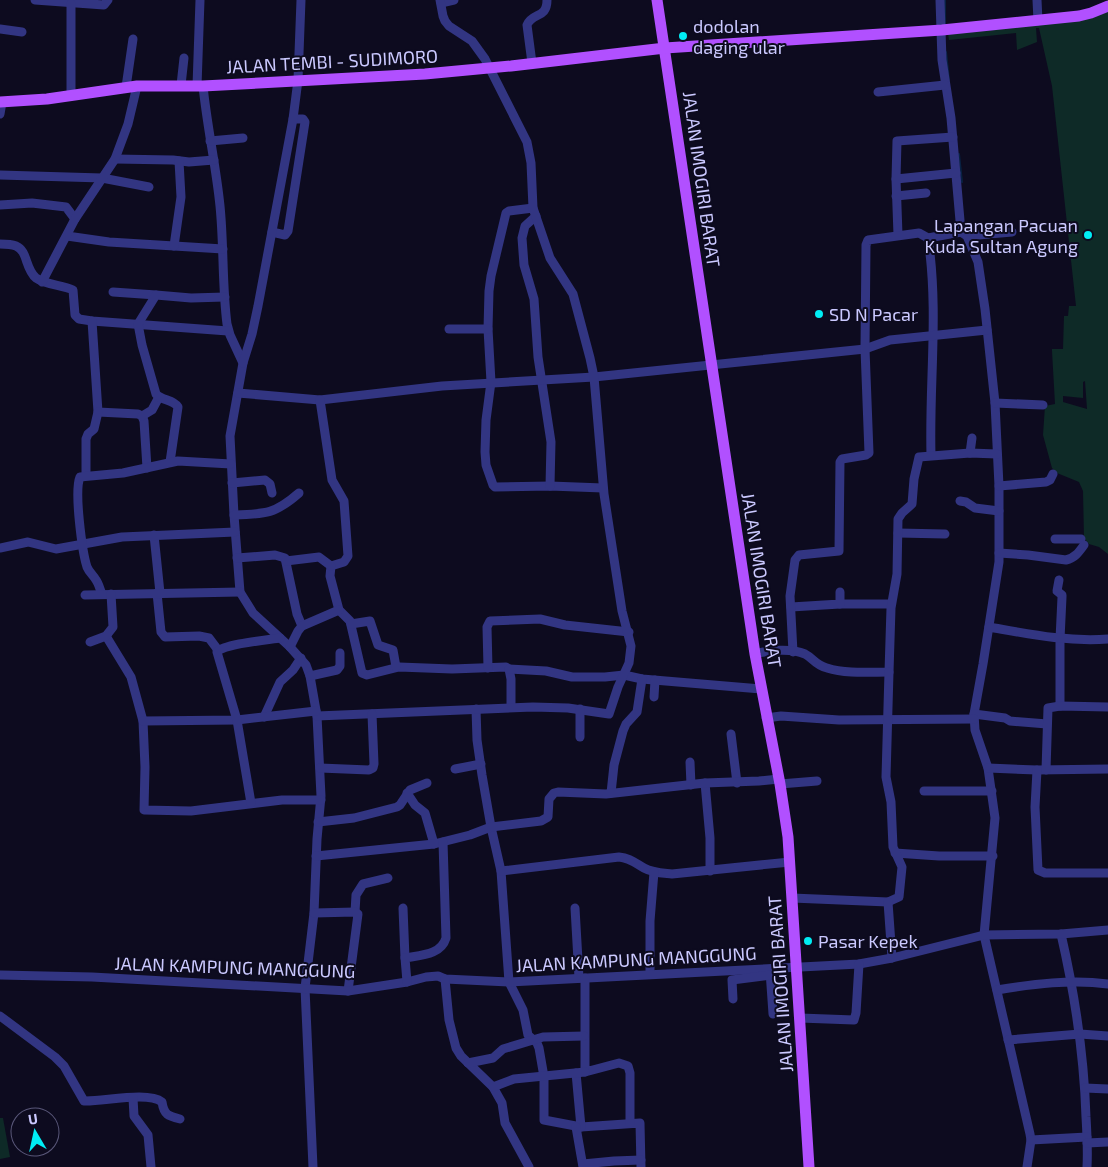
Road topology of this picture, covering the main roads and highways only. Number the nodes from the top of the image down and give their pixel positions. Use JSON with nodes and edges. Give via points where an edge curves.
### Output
{"nodes":[{"id":1,"x":657,"y":0,"type":"edge"},
{"id":2,"x":1108,"y":6,"type":"edge"},
{"id":3,"x":665,"y":48,"type":"junction"},
{"id":4,"x":1,"y":106,"type":"edge"},
{"id":5,"x":809,"y":1167,"type":"edge"}],
"edges":[{"from":1,"to":3,"type":"main road","name":"JALAN IMOGIRI BARAT"},
{"from":2,"to":3,"type":"main road","name":"JALAN TEMBI - SUDIMORO","via":[[1085,15],[944,30]]},
{"from":3,"to":4,"type":"main road","name":"JALAN TEMBI - SUDIMORO","via":[[425,74],[131,87]]},
{"from":3,"to":5,"type":"main road","name":"JALAN IMOGIRI BARAT","via":[[717,364],[761,689],[773,717],[790,862]]}]}
